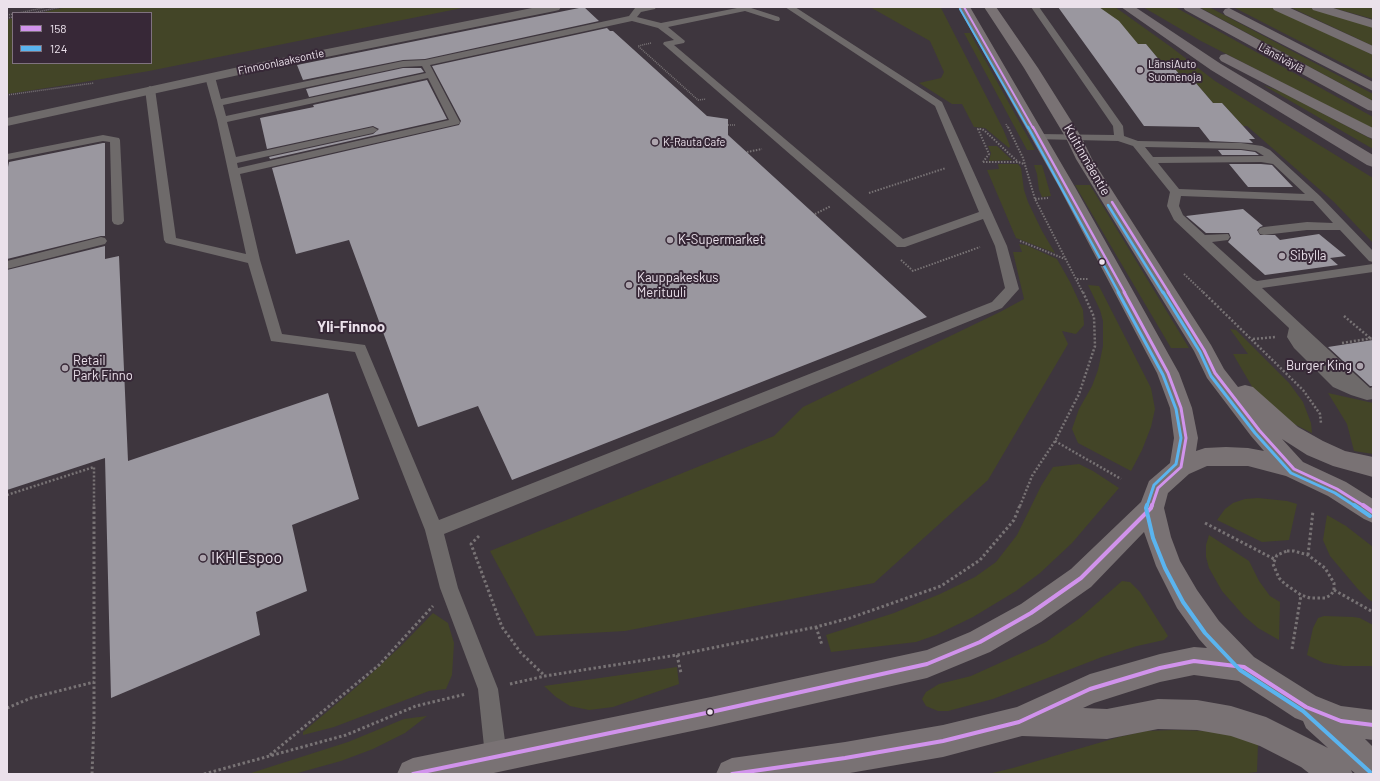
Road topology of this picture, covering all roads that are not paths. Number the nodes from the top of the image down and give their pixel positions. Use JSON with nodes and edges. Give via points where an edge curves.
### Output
{"nodes":[{"id":1,"x":556,"y":7,"type":"edge"},
{"id":2,"x":652,"y":7,"type":"edge"},
{"id":3,"x":789,"y":7,"type":"edge"},
{"id":4,"x":964,"y":7,"type":"edge"},
{"id":5,"x":990,"y":7,"type":"edge"},
{"id":6,"x":1035,"y":7,"type":"edge"},
{"id":7,"x":1127,"y":7,"type":"edge"},
{"id":8,"x":1134,"y":7,"type":"edge"},
{"id":9,"x":1189,"y":7,"type":"edge"},
{"id":10,"x":1220,"y":7,"type":"edge"},
{"id":11,"x":1278,"y":7,"type":"edge"},
{"id":12,"x":1317,"y":7,"type":"edge"},
{"id":13,"x":742,"y":8,"type":"edge"},
{"id":14,"x":632,"y":18,"type":"junction"},
{"id":15,"x":776,"y":19,"type":"dead end"},
{"id":16,"x":1373,"y":24,"type":"edge"},
{"id":17,"x":661,"y":26,"type":"junction"},
{"id":18,"x":1373,"y":52,"type":"edge"},
{"id":19,"x":425,"y":63,"type":"junction"},
{"id":20,"x":431,"y":75,"type":"junction"},
{"id":21,"x":210,"y":77,"type":"junction"},
{"id":22,"x":1373,"y":87,"type":"edge"},
{"id":23,"x":150,"y":90,"type":"junction"},
{"id":24,"x":217,"y":103,"type":"junction"},
{"id":25,"x":1373,"y":107,"type":"edge"},
{"id":26,"x":450,"y":112,"type":"junction"},
{"id":27,"x":222,"y":120,"type":"junction"},
{"id":28,"x":7,"y":122,"type":"edge"},
{"id":29,"x":396,"y":125,"type":"dead end"},
{"id":30,"x":380,"y":128,"type":"dead end"},
{"id":31,"x":1373,"y":134,"type":"edge"},
{"id":32,"x":1038,"y":137,"type":"junction"},
{"id":33,"x":1074,"y":138,"type":"junction"},
{"id":34,"x":1119,"y":138,"type":"junction"},
{"id":35,"x":1137,"y":144,"type":"junction"},
{"id":36,"x":7,"y":157,"type":"edge"},
{"id":37,"x":1149,"y":160,"type":"junction"},
{"id":38,"x":1276,"y":161,"type":"junction"},
{"id":39,"x":1373,"y":162,"type":"edge"},
{"id":40,"x":233,"y":167,"type":"junction"},
{"id":41,"x":1176,"y":192,"type":"junction"},
{"id":42,"x":1316,"y":198,"type":"junction"},
{"id":43,"x":986,"y":214,"type":"junction"},
{"id":44,"x":118,"y":221,"type":"dead end"},
{"id":45,"x":1345,"y":227,"type":"junction"},
{"id":46,"x":1264,"y":231,"type":"dead end"},
{"id":47,"x":1224,"y":237,"type":"dead end"},
{"id":48,"x":1202,"y":239,"type":"junction"},
{"id":49,"x":101,"y":241,"type":"dead end"},
{"id":50,"x":1373,"y":258,"type":"edge"},
{"id":51,"x":254,"y":260,"type":"junction"},
{"id":52,"x":7,"y":265,"type":"edge"},
{"id":53,"x":1373,"y":268,"type":"edge"},
{"id":54,"x":1248,"y":282,"type":"junction"},
{"id":55,"x":1204,"y":350,"type":"junction"},
{"id":56,"x":1370,"y":393,"type":"edge"},
{"id":57,"x":1182,"y":467,"type":"junction"},
{"id":58,"x":1373,"y":467,"type":"edge"},
{"id":59,"x":1294,"y":469,"type":"junction"},
{"id":60,"x":1337,"y":488,"type":"junction"},
{"id":61,"x":1373,"y":497,"type":"edge"},
{"id":62,"x":1150,"y":508,"type":"junction"},
{"id":63,"x":1373,"y":512,"type":"edge"},
{"id":64,"x":434,"y":530,"type":"junction"},
{"id":65,"x":1244,"y":667,"type":"junction"},
{"id":66,"x":1306,"y":707,"type":"junction"},
{"id":67,"x":1018,"y":722,"type":"junction"},
{"id":68,"x":1373,"y":725,"type":"edge"},
{"id":69,"x":496,"y":756,"type":"junction"},
{"id":70,"x":1373,"y":768,"type":"edge"},
{"id":71,"x":413,"y":774,"type":"edge"},
{"id":72,"x":732,"y":774,"type":"edge"},
{"id":73,"x":1337,"y":774,"type":"edge"}],
"edges":[{"from":1,"to":21,"type":"street","name":"Finnoonlaaksontie"},
{"from":2,"to":14,"type":"lane","via":[[638,10]]},
{"from":3,"to":43,"type":"lane","via":[[939,104]]},
{"from":4,"to":32,"type":"main road"},
{"from":5,"to":33,"type":"main road","name":"Kuitinmäentie"},
{"from":6,"to":34,"type":"lane","via":[[1118,126]]},
{"from":7,"to":39,"type":"highway","via":[[1216,67]]},
{"from":8,"to":31,"type":"highway"},
{"from":9,"to":25,"type":"highway","name":"Länsiväylä"},
{"from":10,"to":22,"type":"highway","name":"Länsiväylä"},
{"from":11,"to":18,"type":"highway"},
{"from":12,"to":16,"type":"highway"},
{"from":13,"to":15,"type":"lane"},
{"from":13,"to":17,"type":"lane"},
{"from":14,"to":17,"type":"lane"},
{"from":14,"to":19,"type":"lane"},
{"from":17,"to":43,"type":"lane","via":[[681,41],[667,44],[901,244]]},
{"from":19,"to":20,"type":"lane"},
{"from":19,"to":24,"type":"lane","via":[[403,64]]},
{"from":20,"to":26,"type":"lane"},
{"from":20,"to":27,"type":"lane"},
{"from":21,"to":23,"type":"street","name":"Finnoonlaaksontie"},
{"from":21,"to":24,"type":"lane"},
{"from":23,"to":28,"type":"street","name":"Finnoonlaaksontie"},
{"from":23,"to":51,"type":"lane","via":[[170,240]]},
{"from":24,"to":27,"type":"lane"},
{"from":26,"to":29,"type":"lane"},
{"from":26,"to":40,"type":"lane","via":[[455,122]]},
{"from":27,"to":40,"type":"lane"},
{"from":30,"to":40,"type":"lane"},
{"from":32,"to":33,"type":"lane"},
{"from":32,"to":57,"type":"main road","via":[[1168,373],[1181,408],[1186,438]]},
{"from":33,"to":34,"type":"lane"},
{"from":33,"to":55,"type":"main road","name":"Kuitinmäentie","via":[[1084,159]]},
{"from":34,"to":35,"type":"lane"},
{"from":35,"to":37,"type":"lane"},
{"from":35,"to":38,"type":"lane","via":[[1258,148]]},
{"from":36,"to":44,"type":"lane","via":[[103,138],[115,140]]},
{"from":37,"to":38,"type":"lane"},
{"from":37,"to":41,"type":"lane"},
{"from":38,"to":42,"type":"lane"},
{"from":40,"to":51,"type":"lane"},
{"from":41,"to":42,"type":"lane"},
{"from":41,"to":48,"type":"lane","via":[[1173,206],[1178,217]]},
{"from":42,"to":45,"type":"lane"},
{"from":43,"to":64,"type":"lane","via":[[1001,246],[1012,289],[997,305]]},
{"from":45,"to":46,"type":"lane","via":[[1307,226]]},
{"from":45,"to":50,"type":"lane"},
{"from":47,"to":48,"type":"lane"},
{"from":48,"to":54,"type":"lane"},
{"from":49,"to":52,"type":"lane"},
{"from":51,"to":64,"type":"lane","via":[[276,338],[360,348]]},
{"from":53,"to":54,"type":"lane","via":[[1256,285]]},
{"from":54,"to":56,"type":"lane","via":[[1296,328],[1294,337],[1299,346],[1338,383],[1351,390]]},
{"from":55,"to":58,"type":"main road","via":[[1249,398],[1290,433],[1314,448]]},
{"from":55,"to":59,"type":"main road","name":"Kuitinmäentie","via":[[1215,373],[1259,430]]},
{"from":57,"to":59,"type":"main road","via":[[1205,457],[1226,456],[1248,457]]},
{"from":57,"to":62,"type":"main road","via":[[1158,488]]},
{"from":59,"to":60,"type":"main road"},
{"from":60,"to":61,"type":"main road"},
{"from":60,"to":63,"type":"main road"},
{"from":62,"to":65,"type":"main road","via":[[1169,566],[1186,599],[1209,630]]},
{"from":62,"to":69,"type":"main road","via":[[1081,578],[1031,613],[980,642],[927,664]]},
{"from":64,"to":69,"type":"lane","via":[[449,588],[488,689]]},
{"from":65,"to":66,"type":"main road"},
{"from":65,"to":67,"type":"main road","via":[[1194,661],[1160,668],[1090,689]]},
{"from":66,"to":68,"type":"main road","via":[[1341,722]]},
{"from":66,"to":70,"type":"main road"},
{"from":67,"to":72,"type":"main road","via":[[943,741]]},
{"from":67,"to":73,"type":"main road","via":[[1106,724],[1158,714],[1197,715],[1231,721],[1266,733],[1312,756]]},
{"from":69,"to":71,"type":"main road"}]}
